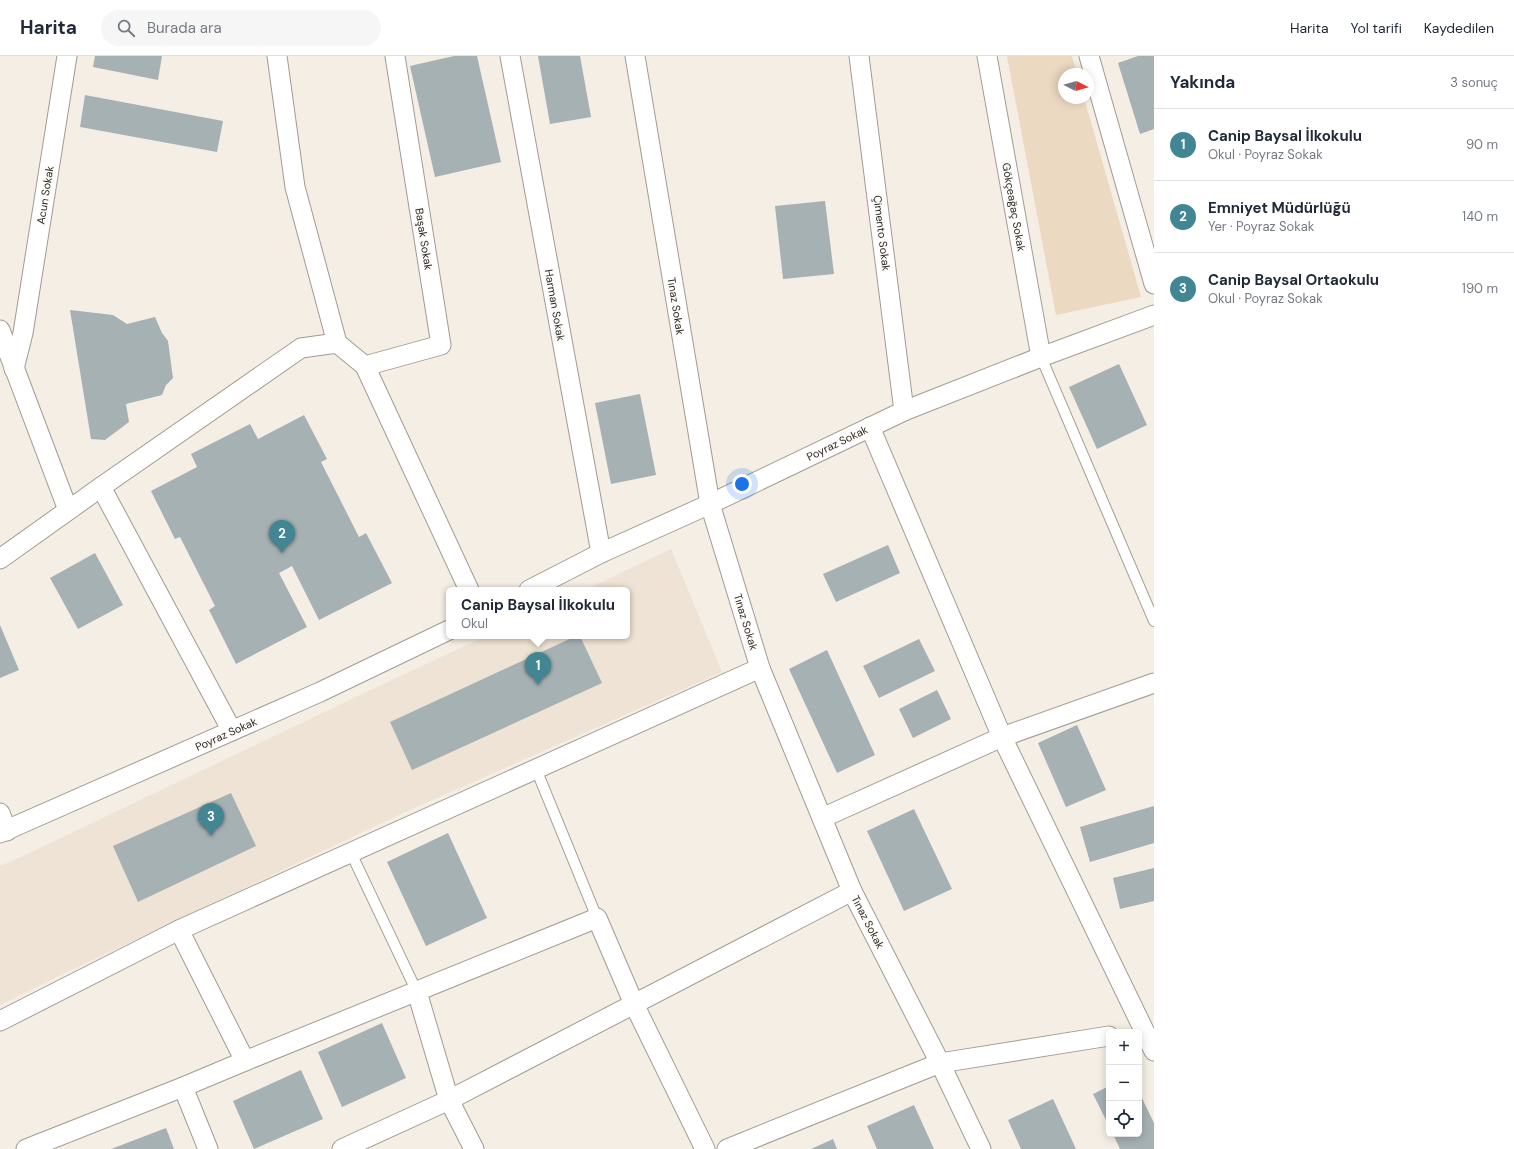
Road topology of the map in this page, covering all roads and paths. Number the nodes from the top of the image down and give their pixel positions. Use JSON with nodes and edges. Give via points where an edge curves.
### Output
{"nodes":[{"id":1,"x":67,"y":56,"type":"edge"},
{"id":2,"x":277,"y":56,"type":"edge"},
{"id":3,"x":395,"y":56,"type":"edge"},
{"id":4,"x":510,"y":56,"type":"edge"},
{"id":5,"x":634,"y":56,"type":"edge"},
{"id":6,"x":859,"y":56,"type":"edge"},
{"id":7,"x":987,"y":56,"type":"edge"},
{"id":8,"x":1089,"y":56,"type":"edge"},
{"id":9,"x":1154,"y":284,"type":"edge"},
{"id":10,"x":1154,"y":315,"type":"edge"},
{"id":11,"x":0,"y":330,"type":"edge"},
{"id":12,"x":337,"y":343,"type":"junction"},
{"id":13,"x":1041,"y":357,"type":"junction"},
{"id":14,"x":365,"y":366,"type":"junction"},
{"id":15,"x":14,"y":369,"type":"junction"},
{"id":16,"x":904,"y":411,"type":"junction"},
{"id":17,"x":870,"y":427,"type":"junction"},
{"id":18,"x":100,"y":487,"type":"junction"},
{"id":19,"x":710,"y":504,"type":"junction"},
{"id":20,"x":68,"y":510,"type":"junction"},
{"id":21,"x":601,"y":553,"type":"junction"},
{"id":22,"x":0,"y":559,"type":"edge"},
{"id":23,"x":467,"y":587,"type":"edge"},
{"id":24,"x":535,"y":587,"type":"edge"},
{"id":25,"x":1154,"y":621,"type":"edge"},
{"id":26,"x":446,"y":631,"type":"edge"},
{"id":27,"x":760,"y":668,"type":"junction"},
{"id":28,"x":1154,"y":683,"type":"edge"},
{"id":29,"x":232,"y":731,"type":"junction"},
{"id":30,"x":1002,"y":737,"type":"junction"},
{"id":31,"x":536,"y":769,"type":"junction"},
{"id":32,"x":0,"y":813,"type":"edge"},
{"id":33,"x":822,"y":818,"type":"junction"},
{"id":34,"x":3,"y":832,"type":"edge"},
{"id":35,"x":351,"y":852,"type":"junction"},
{"id":36,"x":852,"y":891,"type":"junction"},
{"id":37,"x":597,"y":918,"type":"junction"},
{"id":38,"x":179,"y":930,"type":"junction"},
{"id":39,"x":417,"y":992,"type":"junction"},
{"id":40,"x":634,"y":1004,"type":"junction"},
{"id":41,"x":0,"y":1021,"type":"edge"},
{"id":42,"x":1144,"y":1030,"type":"edge"},
{"id":43,"x":1106,"y":1036,"type":"edge"},
{"id":44,"x":1154,"y":1051,"type":"edge"},
{"id":45,"x":245,"y":1061,"type":"junction"},
{"id":46,"x":940,"y":1063,"type":"junction"},
{"id":47,"x":183,"y":1088,"type":"junction"},
{"id":48,"x":449,"y":1100,"type":"junction"},
{"id":49,"x":45,"y":1145,"type":"edge"},
{"id":50,"x":26,"y":1149,"type":"edge"},
{"id":51,"x":208,"y":1149,"type":"edge"},
{"id":52,"x":342,"y":1149,"type":"edge"},
{"id":53,"x":474,"y":1149,"type":"edge"},
{"id":54,"x":705,"y":1149,"type":"edge"},
{"id":55,"x":727,"y":1149,"type":"edge"},
{"id":56,"x":981,"y":1149,"type":"edge"}],
"edges":[{"from":1,"to":15,"type":"street","name":"Acun Sokak","via":[[23,333]]},
{"from":2,"to":12,"type":"street","via":[[295,187]]},
{"from":3,"to":14,"type":"street","name":"Başak Sokak","via":[[441,345]]},
{"from":4,"to":21,"type":"street","name":"Harman Sokak"},
{"from":5,"to":19,"type":"street","name":"Tınaz Sokak"},
{"from":6,"to":16,"type":"street","name":"Çimento Sokak"},
{"from":7,"to":13,"type":"street","name":"Gökçeağaç Sokak"},
{"from":8,"to":9,"type":"street"},
{"from":10,"to":13,"type":"street","name":"Poyraz Sokak"},
{"from":11,"to":15,"type":"street"},
{"from":12,"to":14,"type":"street"},
{"from":12,"to":18,"type":"street","via":[[300,348]]},
{"from":13,"to":16,"type":"street","name":"Poyraz Sokak"},
{"from":13,"to":25,"type":"lane"},
{"from":14,"to":23,"type":"street"},
{"from":15,"to":20,"type":"street"},
{"from":16,"to":17,"type":"street","name":"Poyraz Sokak"},
{"from":17,"to":19,"type":"street","name":"Poyraz Sokak"},
{"from":17,"to":30,"type":"street"},
{"from":18,"to":20,"type":"street"},
{"from":18,"to":29,"type":"street"},
{"from":19,"to":21,"type":"street","name":"Poyraz Sokak"},
{"from":19,"to":27,"type":"street","name":"Tınaz Sokak"},
{"from":20,"to":22,"type":"street"},
{"from":21,"to":24,"type":"street","name":"Poyraz Sokak"},
{"from":26,"to":29,"type":"street","name":"Poyraz Sokak"},
{"from":27,"to":31,"type":"street"},
{"from":27,"to":33,"type":"street","name":"Tınaz Sokak"},
{"from":28,"to":30,"type":"street"},
{"from":29,"to":34,"type":"street","name":"Poyraz Sokak"},
{"from":30,"to":33,"type":"street"},
{"from":30,"to":42,"type":"street"},
{"from":31,"to":35,"type":"street"},
{"from":31,"to":37,"type":"lane"},
{"from":32,"to":34,"type":"street"},
{"from":33,"to":36,"type":"street","name":"Tınaz Sokak"},
{"from":35,"to":38,"type":"street"},
{"from":35,"to":39,"type":"lane"},
{"from":36,"to":40,"type":"street"},
{"from":36,"to":46,"type":"street","name":"Tınaz Sokak"},
{"from":37,"to":39,"type":"street"},
{"from":37,"to":40,"type":"street"},
{"from":38,"to":41,"type":"street"},
{"from":38,"to":45,"type":"street"},
{"from":39,"to":45,"type":"street"},
{"from":39,"to":48,"type":"street"},
{"from":40,"to":48,"type":"street"},
{"from":40,"to":54,"type":"street"},
{"from":42,"to":44,"type":"street"},
{"from":43,"to":46,"type":"street"},
{"from":45,"to":47,"type":"street"},
{"from":46,"to":55,"type":"street"},
{"from":46,"to":56,"type":"street","name":"Tınaz Sokak"},
{"from":47,"to":49,"type":"street"},
{"from":47,"to":51,"type":"street"},
{"from":48,"to":52,"type":"street"},
{"from":48,"to":53,"type":"street"},
{"from":49,"to":50,"type":"street"}]}
